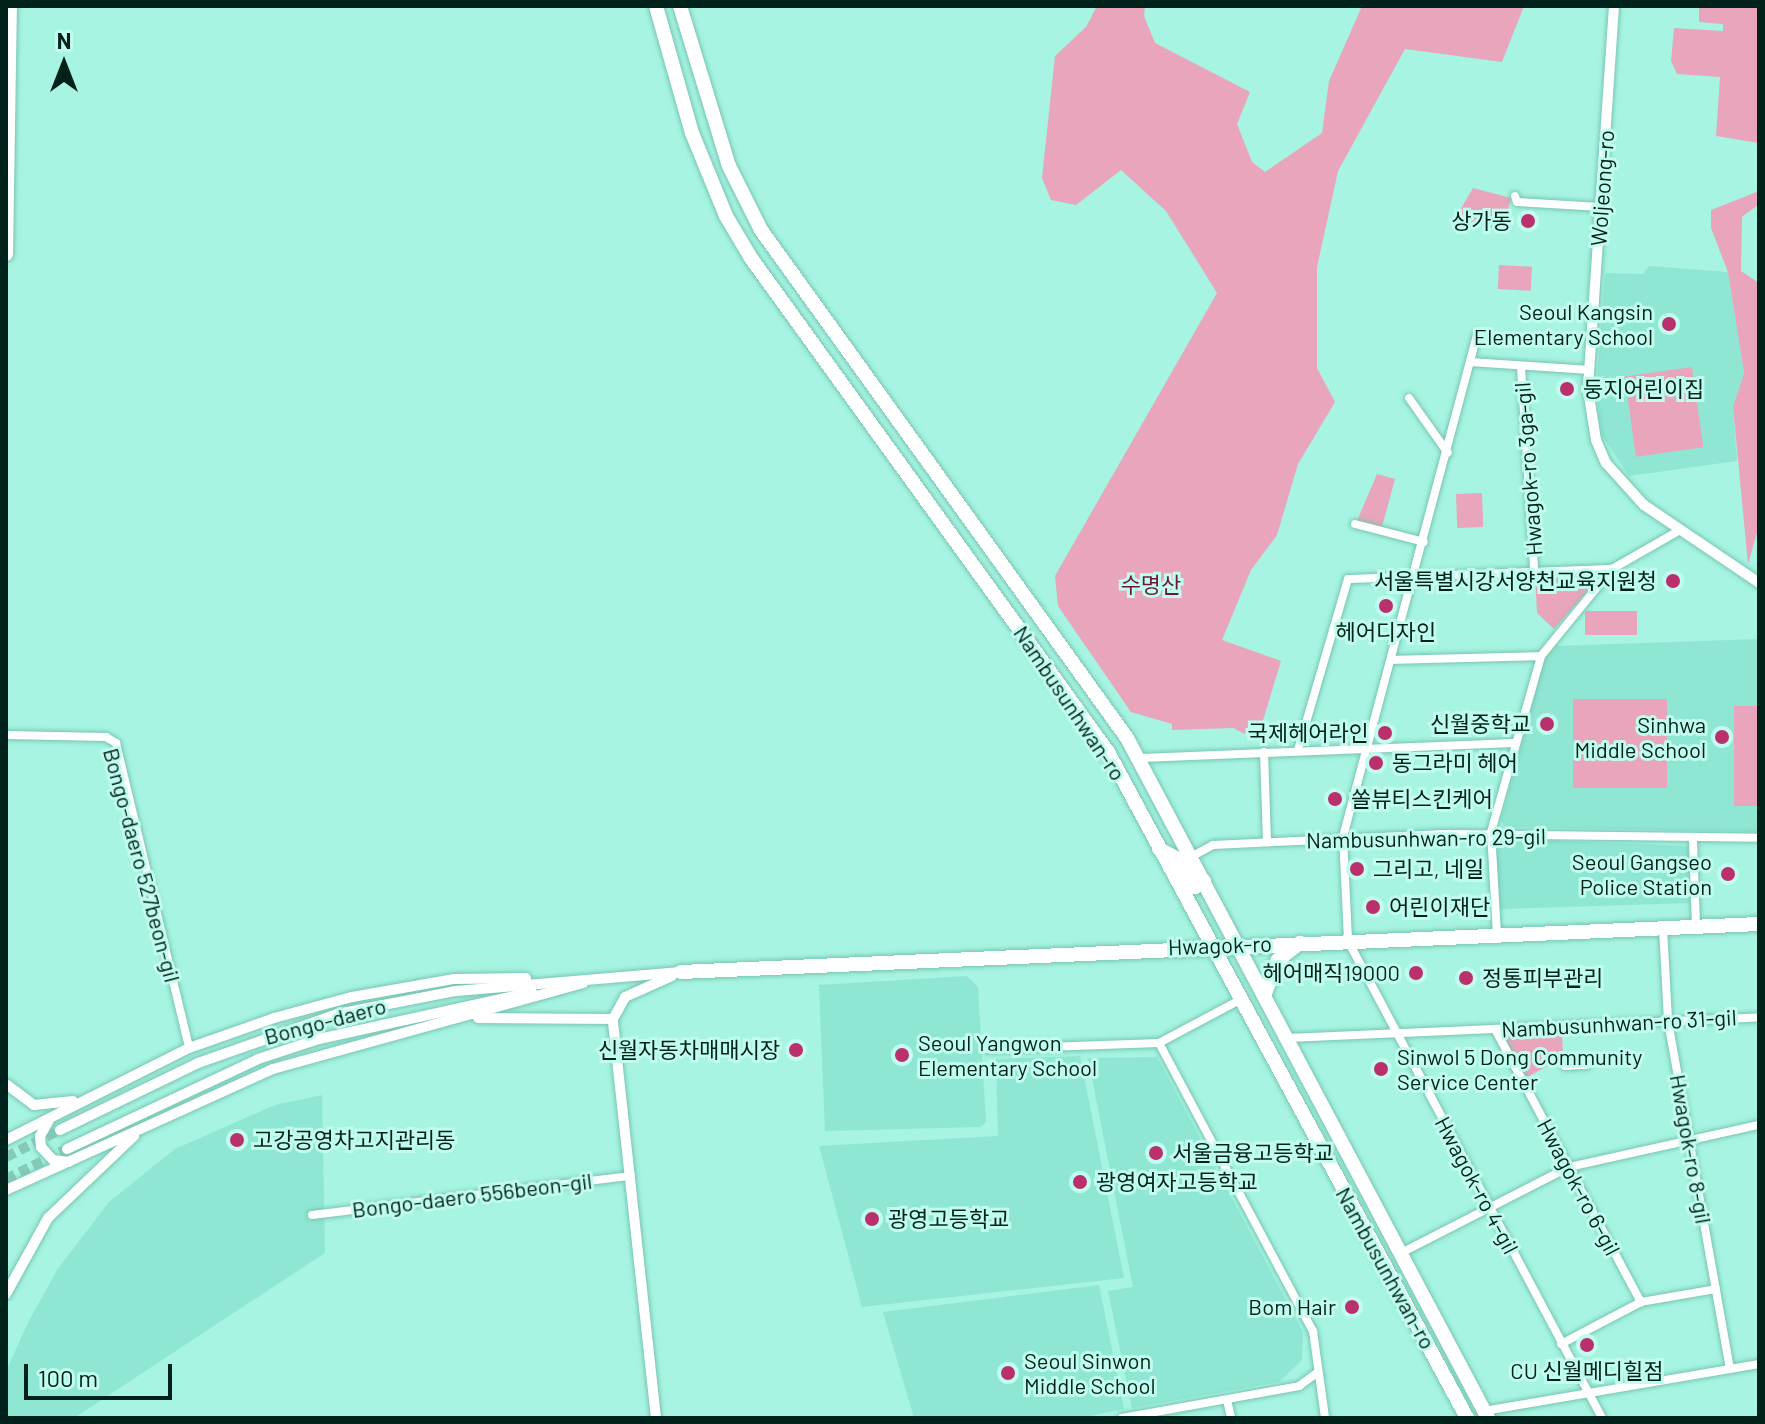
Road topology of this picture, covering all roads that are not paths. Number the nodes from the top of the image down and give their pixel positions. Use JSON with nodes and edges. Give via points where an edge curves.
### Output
{"nodes":[{"id":1,"x":10,"y":6,"type":"edge"},
{"id":2,"x":656,"y":6,"type":"edge"},
{"id":3,"x":680,"y":6,"type":"edge"},
{"id":4,"x":1614,"y":6,"type":"edge"},
{"id":5,"x":1515,"y":196,"type":"dead end"},
{"id":6,"x":1600,"y":207,"type":"junction"},
{"id":7,"x":6,"y":254,"type":"edge"},
{"id":8,"x":1477,"y":335,"type":"dead end"},
{"id":9,"x":1470,"y":362,"type":"junction"},
{"id":10,"x":1521,"y":367,"type":"junction"},
{"id":11,"x":1590,"y":370,"type":"junction"},
{"id":12,"x":1409,"y":398,"type":"dead end"},
{"id":13,"x":1448,"y":453,"type":"junction"},
{"id":14,"x":1355,"y":524,"type":"dead end"},
{"id":15,"x":1680,"y":530,"type":"junction"},
{"id":16,"x":1424,"y":542,"type":"junction"},
{"id":17,"x":1612,"y":569,"type":"junction"},
{"id":18,"x":1534,"y":570,"type":"junction"},
{"id":19,"x":1415,"y":574,"type":"junction"},
{"id":20,"x":1759,"y":583,"type":"edge"},
{"id":21,"x":1541,"y":656,"type":"junction"},
{"id":22,"x":1392,"y":660,"type":"junction"},
{"id":23,"x":6,"y":735,"type":"edge"},
{"id":24,"x":1516,"y":743,"type":"junction"},
{"id":25,"x":1368,"y":747,"type":"junction"},
{"id":26,"x":1298,"y":750,"type":"junction"},
{"id":27,"x":1264,"y":752,"type":"junction"},
{"id":28,"x":1139,"y":758,"type":"junction"},
{"id":29,"x":1491,"y":832,"type":"junction"},
{"id":30,"x":1343,"y":837,"type":"junction"},
{"id":31,"x":1759,"y":838,"type":"edge"},
{"id":32,"x":1693,"y":840,"type":"junction"},
{"id":33,"x":1267,"y":842,"type":"junction"},
{"id":34,"x":1159,"y":849,"type":"junction"},
{"id":35,"x":1191,"y":857,"type":"junction"},
{"id":36,"x":1204,"y":881,"type":"junction"},
{"id":37,"x":1759,"y":924,"type":"edge"},
{"id":38,"x":1696,"y":926,"type":"junction"},
{"id":39,"x":1663,"y":928,"type":"junction"},
{"id":40,"x":1497,"y":935,"type":"junction"},
{"id":41,"x":1348,"y":941,"type":"junction"},
{"id":42,"x":1301,"y":943,"type":"junction"},
{"id":43,"x":1237,"y":944,"type":"junction"},
{"id":44,"x":1211,"y":945,"type":"junction"},
{"id":45,"x":681,"y":972,"type":"junction"},
{"id":46,"x":608,"y":976,"type":"junction"},
{"id":47,"x":1264,"y":996,"type":"junction"},
{"id":48,"x":1241,"y":1002,"type":"junction"},
{"id":49,"x":1275,"y":1017,"type":"junction"},
{"id":50,"x":1759,"y":1017,"type":"edge"},
{"id":51,"x":468,"y":1018,"type":"junction"},
{"id":52,"x":613,"y":1019,"type":"junction"},
{"id":53,"x":1668,"y":1021,"type":"junction"},
{"id":54,"x":1495,"y":1029,"type":"junction"},
{"id":55,"x":1397,"y":1033,"type":"junction"},
{"id":56,"x":1286,"y":1038,"type":"junction"},
{"id":57,"x":1159,"y":1043,"type":"junction"},
{"id":58,"x":189,"y":1048,"type":"junction"},
{"id":59,"x":988,"y":1049,"type":"dead end"},
{"id":60,"x":1587,"y":1065,"type":"dead end"},
{"id":61,"x":1565,"y":1066,"type":"dead end"},
{"id":62,"x":6,"y":1084,"type":"edge"},
{"id":63,"x":87,"y":1098,"type":"junction"},
{"id":64,"x":53,"y":1116,"type":"junction"},
{"id":65,"x":150,"y":1122,"type":"junction"},
{"id":66,"x":1759,"y":1125,"type":"edge"},
{"id":67,"x":60,"y":1130,"type":"tunnel mouth"},
{"id":68,"x":1689,"y":1139,"type":"junction"},
{"id":69,"x":6,"y":1140,"type":"edge"},
{"id":70,"x":67,"y":1149,"type":"tunnel mouth"},
{"id":71,"x":75,"y":1162,"type":"junction"},
{"id":72,"x":1569,"y":1167,"type":"junction"},
{"id":73,"x":631,"y":1176,"type":"junction"},
{"id":74,"x":6,"y":1190,"type":"edge"},
{"id":75,"x":1490,"y":1208,"type":"junction"},
{"id":76,"x":312,"y":1215,"type":"dead end"},
{"id":77,"x":1401,"y":1253,"type":"junction"},
{"id":78,"x":1716,"y":1289,"type":"junction"},
{"id":79,"x":6,"y":1294,"type":"edge"},
{"id":80,"x":1641,"y":1302,"type":"junction"},
{"id":81,"x":1561,"y":1344,"type":"junction"},
{"id":82,"x":1759,"y":1364,"type":"edge"},
{"id":83,"x":1730,"y":1369,"type":"junction"},
{"id":84,"x":1317,"y":1373,"type":"junction"},
{"id":85,"x":1588,"y":1393,"type":"junction"},
{"id":86,"x":1227,"y":1400,"type":"junction"},
{"id":87,"x":1486,"y":1414,"type":"edge"},
{"id":88,"x":656,"y":1418,"type":"edge"},
{"id":89,"x":1122,"y":1418,"type":"edge"},
{"id":90,"x":1231,"y":1418,"type":"edge"},
{"id":91,"x":1325,"y":1418,"type":"edge"},
{"id":92,"x":1467,"y":1418,"type":"edge"},
{"id":93,"x":1602,"y":1418,"type":"edge"}],
"edges":[{"from":1,"to":7,"type":"main road"},
{"from":2,"to":34,"type":"main road","name":"Nambusunhwan-ro","via":[[706,173],[751,258],[1108,752]]},
{"from":3,"to":28,"type":"main road","name":"Nambusunhwan-ro","via":[[713,123],[761,230]]},
{"from":4,"to":6,"type":"street","name":"Woljeong-ro"},
{"from":5,"to":6,"type":"street","via":[[1517,202]]},
{"from":6,"to":11,"type":"street","name":"Woljeong-ro"},
{"from":8,"to":9,"type":"street"},
{"from":9,"to":10,"type":"street"},
{"from":9,"to":13,"type":"street"},
{"from":10,"to":11,"type":"street"},
{"from":10,"to":18,"type":"street","name":"Hwagok-ro 3ga-gil"},
{"from":11,"to":15,"type":"street","name":"Woljeong-ro","via":[[1591,415],[1606,463],[1644,505]]},
{"from":12,"to":13,"type":"street"},
{"from":13,"to":16,"type":"street"},
{"from":14,"to":16,"type":"street"},
{"from":15,"to":17,"type":"street"},
{"from":15,"to":20,"type":"street","name":"Woljeong-ro"},
{"from":16,"to":19,"type":"street"},
{"from":17,"to":18,"type":"street","name":"Hwagok-ro 3ga-gil"},
{"from":17,"to":21,"type":"street"},
{"from":18,"to":19,"type":"street","name":"Hwagok-ro 3ga-gil"},
{"from":19,"to":22,"type":"street"},
{"from":19,"to":26,"type":"street","name":"Hwagok-ro 3ga-gil","via":[[1348,579]]},
{"from":21,"to":22,"type":"street"},
{"from":21,"to":24,"type":"street"},
{"from":22,"to":25,"type":"street"},
{"from":23,"to":58,"type":"street","name":"Bongo-daero 527beon-gil","via":[[106,737],[116,743]]},
{"from":24,"to":25,"type":"street"},
{"from":24,"to":29,"type":"street"},
{"from":25,"to":26,"type":"street"},
{"from":25,"to":30,"type":"street"},
{"from":26,"to":27,"type":"street"},
{"from":27,"to":28,"type":"street"},
{"from":27,"to":33,"type":"street"},
{"from":28,"to":35,"type":"main road","name":"Nambusunhwan-ro"},
{"from":29,"to":30,"type":"street","name":"Nambusunhwan-ro 29-gil"},
{"from":29,"to":32,"type":"street","name":"Nambusunhwan-ro 29-gil"},
{"from":29,"to":40,"type":"street"},
{"from":30,"to":33,"type":"street","name":"Nambusunhwan-ro 29-gil"},
{"from":30,"to":41,"type":"street"},
{"from":31,"to":32,"type":"street","name":"Nambusunhwan-ro 29-gil"},
{"from":32,"to":38,"type":"street"},
{"from":33,"to":35,"type":"street","name":"Nambusunhwan-ro 29-gil","via":[[1213,845]]},
{"from":34,"to":36,"type":"main road","via":[[1180,860],[1195,887]]},
{"from":34,"to":44,"type":"main road","name":"Nambusunhwan-ro"},
{"from":35,"to":36,"type":"main road","name":"Nambusunhwan-ro"},
{"from":36,"to":43,"type":"main road","name":"Nambusunhwan-ro"},
{"from":37,"to":38,"type":"main road","name":"Hwagok-ro"},
{"from":38,"to":39,"type":"main road","name":"Hwagok-ro"},
{"from":39,"to":40,"type":"main road","name":"Hwagok-ro"},
{"from":39,"to":53,"type":"street","name":"Hwagok-ro 8-gil"},
{"from":40,"to":41,"type":"main road","name":"Hwagok-ro"},
{"from":41,"to":42,"type":"main road","name":"Hwagok-ro"},
{"from":41,"to":55,"type":"street","name":"Hwagok-ro 4-gil"},
{"from":42,"to":43,"type":"main road","name":"Hwagok-ro"},
{"from":42,"to":47,"type":"main road","via":[[1278,960]]},
{"from":43,"to":44,"type":"main road","name":"Hwagok-ro"},
{"from":43,"to":47,"type":"main road","name":"Nambusunhwan-ro"},
{"from":44,"to":45,"type":"main road","name":"Hwagok-ro"},
{"from":44,"to":48,"type":"main road","name":"Nambusunhwan-ro"},
{"from":45,"to":46,"type":"street","name":"Bongo-daero"},
{"from":45,"to":52,"type":"street","via":[[625,997]]},
{"from":46,"to":51,"type":"street"},
{"from":46,"to":58,"type":"street","via":[[454,979],[352,997]]},
{"from":46,"to":67,"type":"street","name":"Bongo-daero","via":[[455,991],[337,1014],[198,1063]]},
{"from":46,"to":70,"type":"street","name":"Bongo-daero","via":[[319,1039],[199,1083]]},
{"from":47,"to":49,"type":"main road","name":"Nambusunhwan-ro"},
{"from":48,"to":49,"type":"main road","via":[[1252,993],[1267,1016]]},
{"from":48,"to":57,"type":"street"},
{"from":48,"to":92,"type":"main road","name":"Nambusunhwan-ro"},
{"from":49,"to":56,"type":"main road","name":"Nambusunhwan-ro"},
{"from":50,"to":53,"type":"street","name":"Nambusunhwan-ro 31-gil"},
{"from":51,"to":52,"type":"street"},
{"from":51,"to":65,"type":"street","via":[[273,1069]]},
{"from":52,"to":73,"type":"street"},
{"from":53,"to":54,"type":"street","name":"Nambusunhwan-ro 31-gil"},
{"from":53,"to":68,"type":"street","name":"Hwagok-ro 8-gil"},
{"from":54,"to":55,"type":"street","name":"Nambusunhwan-ro 31-gil"},
{"from":54,"to":72,"type":"street","name":"Hwagok-ro 6-gil"},
{"from":55,"to":56,"type":"street","name":"Nambusunhwan-ro 31-gil"},
{"from":55,"to":75,"type":"street","name":"Hwagok-ro 4-gil"},
{"from":56,"to":77,"type":"main road","name":"Nambusunhwan-ro"},
{"from":57,"to":59,"type":"street"},
{"from":57,"to":84,"type":"street","via":[[1313,1331]]},
{"from":58,"to":63,"type":"street"},
{"from":60,"to":61,"type":"street","name":"Nambusunhwan-ro 31-gil"},
{"from":62,"to":63,"type":"street","via":[[23,1099],[46,1107]]},
{"from":63,"to":64,"type":"street"},
{"from":64,"to":69,"type":"street"},
{"from":64,"to":71,"type":"street","via":[[40,1136],[41,1147],[53,1160]]},
{"from":65,"to":71,"type":"street"},
{"from":65,"to":79,"type":"street","via":[[64,1200]]},
{"from":66,"to":68,"type":"street"},
{"from":68,"to":72,"type":"street"},
{"from":68,"to":78,"type":"street","name":"Hwagok-ro 8-gil"},
{"from":71,"to":74,"type":"street"},
{"from":72,"to":75,"type":"street"},
{"from":72,"to":80,"type":"street","name":"Hwagok-ro 6-gil"},
{"from":73,"to":76,"type":"street","name":"Bongo-daero 556beon-gil"},
{"from":73,"to":88,"type":"street"},
{"from":75,"to":77,"type":"street"},
{"from":75,"to":81,"type":"street","name":"Hwagok-ro 4-gil"},
{"from":77,"to":87,"type":"main road","name":"Nambusunhwan-ro"},
{"from":78,"to":80,"type":"street"},
{"from":78,"to":83,"type":"street","name":"Hwagok-ro 8-gil"},
{"from":80,"to":81,"type":"street"},
{"from":81,"to":85,"type":"street","name":"Hwagok-ro 4-gil"},
{"from":82,"to":83,"type":"street"},
{"from":83,"to":85,"type":"street"},
{"from":84,"to":86,"type":"street","via":[[1299,1386]]},
{"from":84,"to":91,"type":"street"},
{"from":85,"to":87,"type":"street"},
{"from":85,"to":93,"type":"street","name":"Hwagok-ro 4-gil"},
{"from":86,"to":89,"type":"street"},
{"from":86,"to":90,"type":"street"}]}
